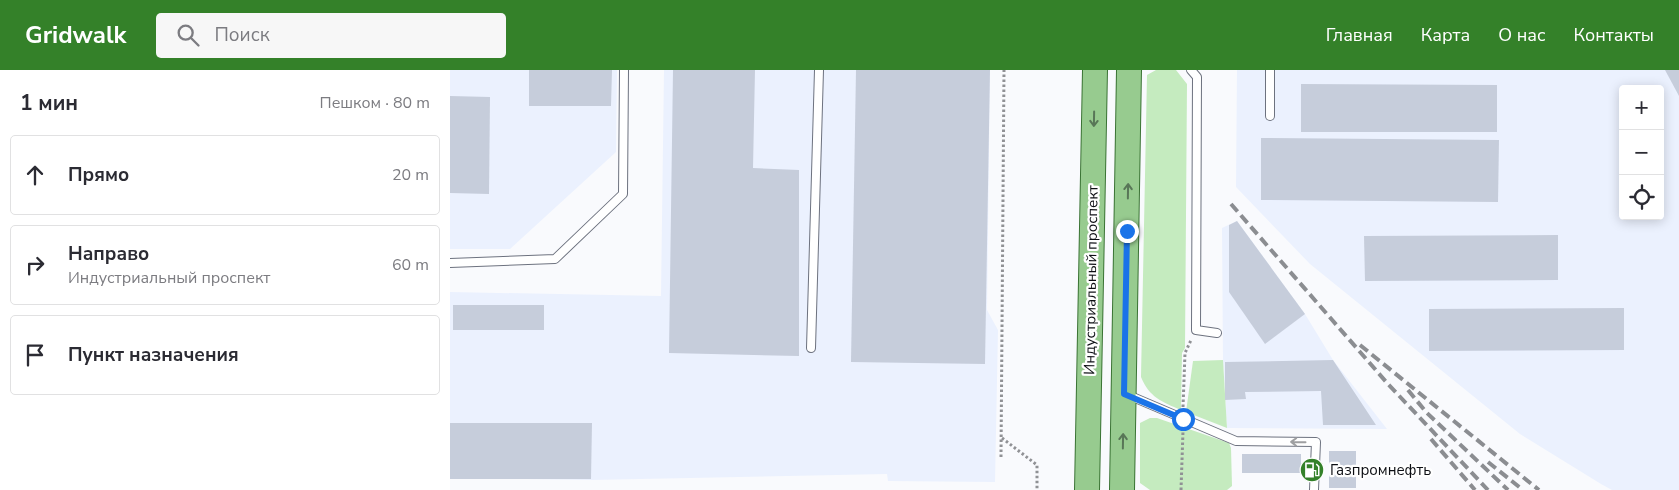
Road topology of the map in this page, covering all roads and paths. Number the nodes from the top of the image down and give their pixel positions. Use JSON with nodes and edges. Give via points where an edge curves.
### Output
{"nodes":[{"id":1,"x":624,"y":70,"type":"edge"},
{"id":2,"x":819,"y":70,"type":"edge"},
{"id":3,"x":1004,"y":70,"type":"edge"},
{"id":4,"x":1095,"y":70,"type":"edge"},
{"id":5,"x":1130,"y":70,"type":"edge"},
{"id":6,"x":1192,"y":70,"type":"edge"},
{"id":7,"x":1270,"y":70,"type":"edge"},
{"id":8,"x":1270,"y":116,"type":"dead end"},
{"id":9,"x":450,"y":263,"type":"edge"},
{"id":10,"x":1217,"y":333,"type":"dead end"},
{"id":11,"x":811,"y":348,"type":"dead end"},
{"id":12,"x":1124,"y":394,"type":"junction"},
{"id":13,"x":1001,"y":438,"type":"junction"},
{"id":14,"x":1001,"y":457,"type":"dead end"},
{"id":15,"x":1037,"y":490,"type":"edge"},
{"id":16,"x":1087,"y":490,"type":"edge"},
{"id":17,"x":1122,"y":490,"type":"edge"},
{"id":18,"x":1314,"y":490,"type":"edge"}],
"edges":[{"from":1,"to":9,"type":"lane","via":[[623,194],[555,259]]},
{"from":2,"to":11,"type":"lane"},
{"from":3,"to":13,"type":"path"},
{"from":4,"to":16,"type":"main road","name":"Индустриальный проспект","one_way":true},
{"from":12,"to":5,"type":"main road","one_way":true},
{"from":6,"to":10,"type":"lane","via":[[1197,77],[1196,330]]},
{"from":7,"to":8,"type":"lane"},
{"from":17,"to":12,"type":"main road","one_way":true},
{"from":18,"to":12,"type":"lane","one_way":true,"via":[[1316,442],[1236,441]]},
{"from":13,"to":14,"type":"path"},
{"from":13,"to":15,"type":"path","via":[[1037,465]]}]}
